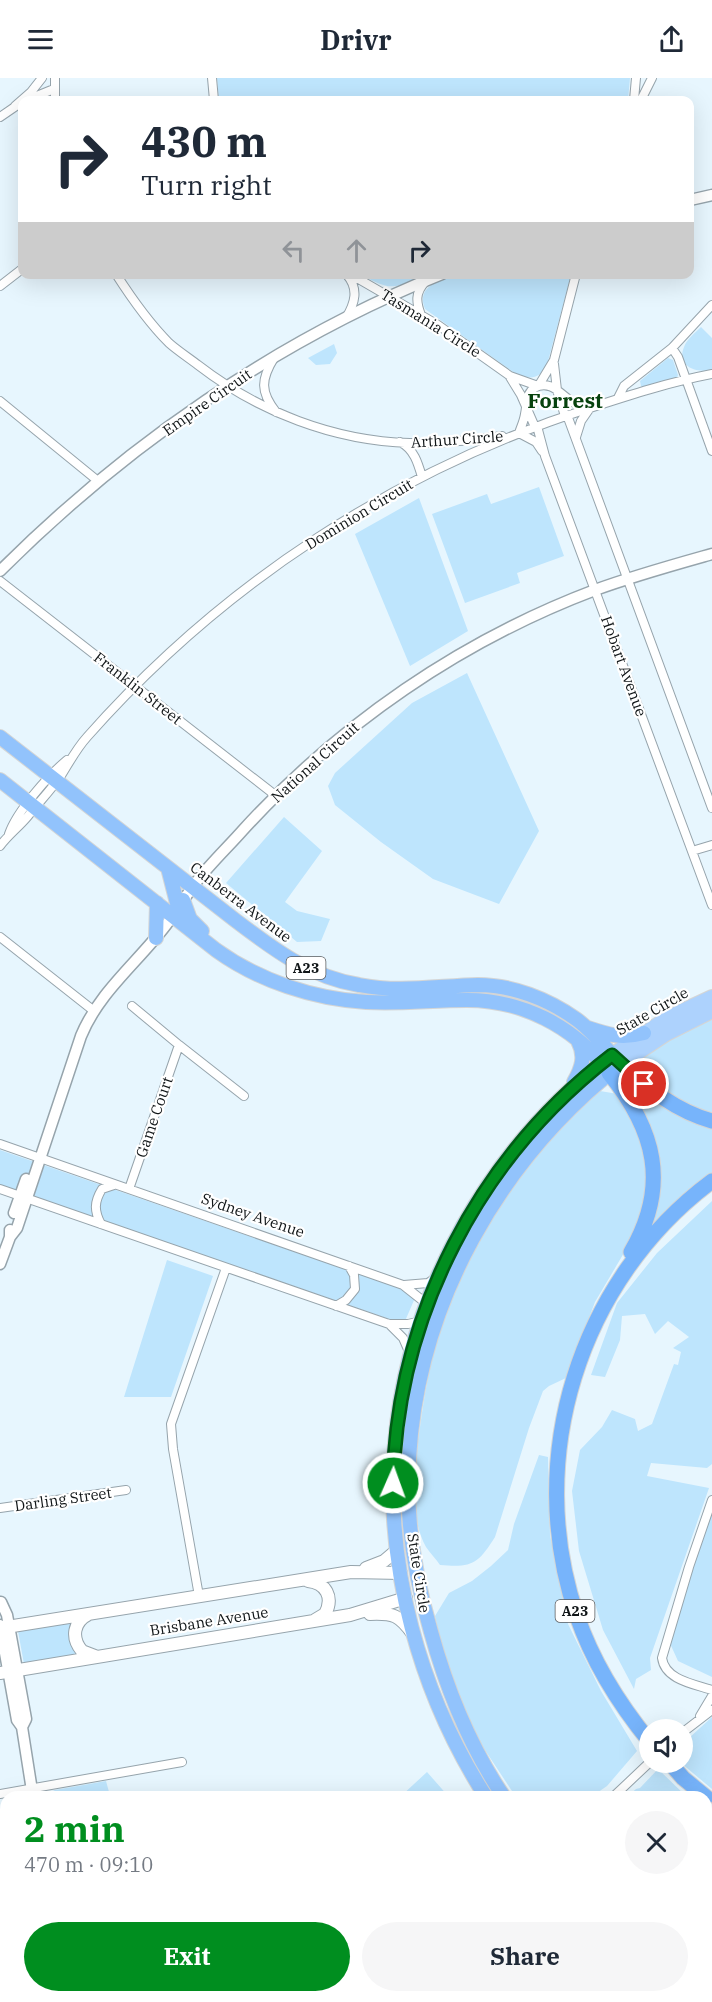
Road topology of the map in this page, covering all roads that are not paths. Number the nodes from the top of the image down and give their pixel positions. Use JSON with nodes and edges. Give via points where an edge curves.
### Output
{"nodes":[{"id":1,"x":42,"y":78,"type":"edge"},
{"id":2,"x":55,"y":78,"type":"edge"},
{"id":3,"x":212,"y":78,"type":"edge"},
{"id":4,"x":636,"y":78,"type":"edge"},
{"id":5,"x":652,"y":78,"type":"edge"},
{"id":6,"x":54,"y":89,"type":"junction"},
{"id":7,"x":27,"y":96,"type":"edge"},
{"id":8,"x":38,"y":96,"type":"edge"},
{"id":9,"x":55,"y":96,"type":"edge"},
{"id":10,"x":214,"y":96,"type":"edge"},
{"id":11,"x":634,"y":96,"type":"edge"},
{"id":12,"x":643,"y":96,"type":"edge"},
{"id":13,"x":18,"y":105,"type":"edge"},
{"id":14,"x":0,"y":117,"type":"edge"},
{"id":15,"x":712,"y":195,"type":"edge"},
{"id":16,"x":694,"y":199,"type":"edge"},
{"id":17,"x":18,"y":272,"type":"edge"},
{"id":18,"x":119,"y":279,"type":"edge"},
{"id":19,"x":351,"y":279,"type":"edge"},
{"id":20,"x":357,"y":279,"type":"edge"},
{"id":21,"x":575,"y":279,"type":"edge"},
{"id":22,"x":428,"y":280,"type":"joint"},
{"id":23,"x":0,"y":286,"type":"edge"},
{"id":24,"x":391,"y":297,"type":"junction"},
{"id":25,"x":712,"y":305,"type":"edge"},
{"id":26,"x":421,"y":315,"type":"junction"},
{"id":27,"x":346,"y":318,"type":"junction"},
{"id":28,"x":672,"y":348,"type":"junction"},
{"id":29,"x":274,"y":358,"type":"junction"},
{"id":30,"x":554,"y":360,"type":"junction"},
{"id":31,"x":712,"y":374,"type":"edge"},
{"id":32,"x":510,"y":376,"type":"junction"},
{"id":33,"x":686,"y":380,"type":"junction"},
{"id":34,"x":539,"y":386,"type":"junction"},
{"id":35,"x":227,"y":387,"type":"junction"},
{"id":36,"x":557,"y":390,"type":"junction"},
{"id":37,"x":618,"y":398,"type":"junction"},
{"id":38,"x":0,"y":401,"type":"edge"},
{"id":39,"x":526,"y":405,"type":"junction"},
{"id":40,"x":590,"y":408,"type":"junction"},
{"id":41,"x":276,"y":412,"type":"junction"},
{"id":42,"x":566,"y":416,"type":"junction"},
{"id":43,"x":536,"y":427,"type":"junction"},
{"id":44,"x":517,"y":434,"type":"junction"},
{"id":45,"x":576,"y":438,"type":"junction"},
{"id":46,"x":400,"y":442,"type":"junction"},
{"id":47,"x":712,"y":451,"type":"edge"},
{"id":48,"x":545,"y":456,"type":"junction"},
{"id":49,"x":422,"y":477,"type":"junction"},
{"id":50,"x":98,"y":481,"type":"junction"},
{"id":51,"x":712,"y":554,"type":"edge"},
{"id":52,"x":0,"y":571,"type":"edge"},
{"id":53,"x":628,"y":579,"type":"junction"},
{"id":54,"x":0,"y":581,"type":"edge"},
{"id":55,"x":596,"y":590,"type":"junction"},
{"id":56,"x":135,"y":686,"type":"junction"},
{"id":57,"x":0,"y":737,"type":"edge"},
{"id":58,"x":53,"y":778,"type":"junction"},
{"id":59,"x":0,"y":780,"type":"edge"},
{"id":60,"x":275,"y":795,"type":"junction"},
{"id":61,"x":32,"y":805,"type":"junction"},
{"id":62,"x":712,"y":808,"type":"edge"},
{"id":63,"x":712,"y":845,"type":"edge"},
{"id":64,"x":0,"y":846,"type":"edge"},
{"id":65,"x":692,"y":851,"type":"junction"},
{"id":66,"x":168,"y":868,"type":"junction"},
{"id":67,"x":192,"y":887,"type":"junction"},
{"id":68,"x":157,"y":903,"type":"junction"},
{"id":69,"x":712,"y":905,"type":"edge"},
{"id":70,"x":178,"y":908,"type":"junction"},
{"id":71,"x":0,"y":937,"type":"edge"},
{"id":72,"x":156,"y":938,"type":"junction"},
{"id":73,"x":712,"y":997,"type":"edge"},
{"id":74,"x":132,"y":1006,"type":"dead end"},
{"id":75,"x":94,"y":1011,"type":"junction"},
{"id":76,"x":712,"y":1011,"type":"edge"},
{"id":77,"x":586,"y":1027,"type":"junction"},
{"id":78,"x":644,"y":1033,"type":"junction"},
{"id":79,"x":577,"y":1039,"type":"junction"},
{"id":80,"x":179,"y":1045,"type":"junction"},
{"id":81,"x":611,"y":1064,"type":"junction"},
{"id":82,"x":571,"y":1089,"type":"junction"},
{"id":83,"x":244,"y":1096,"type":"dead end"},
{"id":84,"x":712,"y":1121,"type":"edge"},
{"id":85,"x":530,"y":1142,"type":"junction"},
{"id":86,"x":0,"y":1144,"type":"edge"},
{"id":87,"x":38,"y":1157,"type":"junction"},
{"id":88,"x":712,"y":1181,"type":"edge"},
{"id":89,"x":116,"y":1184,"type":"junction"},
{"id":90,"x":0,"y":1189,"type":"edge"},
{"id":91,"x":129,"y":1189,"type":"junction"},
{"id":92,"x":492,"y":1191,"type":"junction"},
{"id":93,"x":23,"y":1197,"type":"junction"},
{"id":94,"x":101,"y":1224,"type":"junction"},
{"id":95,"x":0,"y":1264,"type":"edge"},
{"id":96,"x":349,"y":1266,"type":"junction"},
{"id":97,"x":226,"y":1268,"type":"junction"},
{"id":98,"x":439,"y":1274,"type":"junction"},
{"id":99,"x":622,"y":1274,"type":"junction"},
{"id":100,"x":404,"y":1285,"type":"junction"},
{"id":101,"x":427,"y":1304,"type":"junction"},
{"id":102,"x":336,"y":1306,"type":"junction"},
{"id":103,"x":438,"y":1316,"type":"junction"},
{"id":104,"x":421,"y":1321,"type":"junction"},
{"id":105,"x":389,"y":1324,"type":"junction"},
{"id":106,"x":411,"y":1358,"type":"junction"},
{"id":107,"x":126,"y":1490,"type":"dead end"},
{"id":108,"x":712,"y":1500,"type":"edge"},
{"id":109,"x":0,"y":1508,"type":"edge"},
{"id":110,"x":397,"y":1550,"type":"junction"},
{"id":111,"x":351,"y":1572,"type":"junction"},
{"id":112,"x":401,"y":1573,"type":"junction"},
{"id":113,"x":418,"y":1573,"type":"junction"},
{"id":114,"x":301,"y":1580,"type":"junction"},
{"id":115,"x":421,"y":1593,"type":"junction"},
{"id":116,"x":199,"y":1596,"type":"junction"},
{"id":117,"x":406,"y":1598,"type":"junction"},
{"id":118,"x":0,"y":1602,"type":"edge"},
{"id":119,"x":88,"y":1614,"type":"junction"},
{"id":120,"x":350,"y":1615,"type":"junction"},
{"id":121,"x":313,"y":1621,"type":"junction"},
{"id":122,"x":3,"y":1627,"type":"edge"},
{"id":123,"x":414,"y":1635,"type":"junction"},
{"id":124,"x":99,"y":1656,"type":"junction"},
{"id":125,"x":9,"y":1671,"type":"edge"},
{"id":126,"x":712,"y":1690,"type":"edge"},
{"id":127,"x":712,"y":1696,"type":"edge"},
{"id":128,"x":712,"y":1710,"type":"edge"},
{"id":129,"x":694,"y":1723,"type":"joint"},
{"id":130,"x":639,"y":1729,"type":"edge"},
{"id":131,"x":182,"y":1762,"type":"dead end"},
{"id":132,"x":639,"y":1773,"type":"edge"},
{"id":133,"x":678,"y":1773,"type":"edge"},
{"id":134,"x":32,"y":1791,"type":"edge"},
{"id":135,"x":42,"y":1791,"type":"edge"},
{"id":136,"x":483,"y":1791,"type":"edge"},
{"id":137,"x":500,"y":1791,"type":"edge"},
{"id":138,"x":619,"y":1791,"type":"edge"},
{"id":139,"x":698,"y":1791,"type":"edge"}],
"edges":[{"from":1,"to":7,"type":"street"},
{"from":2,"to":6,"type":"street"},
{"from":3,"to":10,"type":"street"},
{"from":4,"to":11,"type":"street"},
{"from":5,"to":12,"type":"street"},
{"from":6,"to":8,"type":"street"},
{"from":6,"to":9,"type":"street"},
{"from":13,"to":14,"type":"street"},
{"from":15,"to":16,"type":"street"},
{"from":17,"to":23,"type":"street"},
{"from":18,"to":35,"type":"street","name":"Arthur Circle","via":[[171,345]]},
{"from":19,"to":27,"type":"street","via":[[355,295]]},
{"from":20,"to":24,"type":"street","name":"Tasmania Circle"},
{"from":21,"to":30,"type":"street"},
{"from":22,"to":24,"type":"street","name":"Empire Circuit"},
{"from":22,"to":26,"type":"street","via":[[417,293]]},
{"from":24,"to":26,"type":"street","name":"Tasmania Circle"},
{"from":24,"to":27,"type":"street","name":"Empire Circuit"},
{"from":25,"to":28,"type":"street"},
{"from":26,"to":32,"type":"street","name":"Tasmania Circle"},
{"from":27,"to":29,"type":"street","name":"Empire Circuit"},
{"from":28,"to":33,"type":"street"},
{"from":28,"to":37,"type":"street","via":[[624,386]]},
{"from":29,"to":35,"type":"street","name":"Empire Circuit"},
{"from":29,"to":41,"type":"street","via":[[264,383]]},
{"from":30,"to":34,"type":"street"},
{"from":30,"to":36,"type":"street"},
{"from":31,"to":33,"type":"street","name":"Dominion Circuit"},
{"from":32,"to":34,"type":"street","name":"Tasmania Circle"},
{"from":32,"to":39,"type":"street","name":"Tasmania Circle"},
{"from":33,"to":37,"type":"street","name":"Dominion Circuit"},
{"from":33,"to":47,"type":"street"},
{"from":34,"to":36,"type":"street"},
{"from":34,"to":39,"type":"street","via":[[529,393]]},
{"from":35,"to":41,"type":"street","name":"Arthur Circle"},
{"from":35,"to":50,"type":"street","name":"Empire Circuit"},
{"from":36,"to":40,"type":"street","via":[[572,402]]},
{"from":36,"to":42,"type":"street"},
{"from":37,"to":40,"type":"street","name":"Dominion Circuit"},
{"from":38,"to":50,"type":"street"},
{"from":39,"to":43,"type":"street","name":"Hobart Avenue"},
{"from":39,"to":44,"type":"street"},
{"from":40,"to":42,"type":"street","name":"Dominion Circuit"},
{"from":40,"to":45,"type":"street"},
{"from":41,"to":46,"type":"street","name":"Arthur Circle","via":[[337,432]]},
{"from":42,"to":43,"type":"street","name":"Dominion Circuit"},
{"from":42,"to":45,"type":"street"},
{"from":43,"to":44,"type":"street","name":"Dominion Circuit"},
{"from":43,"to":48,"type":"street","name":"Hobart Avenue"},
{"from":44,"to":46,"type":"street","name":"Arthur Circle","via":[[448,442]]},
{"from":44,"to":48,"type":"street","via":[[536,442]]},
{"from":44,"to":49,"type":"street","name":"Dominion Circuit"},
{"from":45,"to":53,"type":"street"},
{"from":46,"to":49,"type":"street","name":"Arthur Circle","via":[[414,454]]},
{"from":48,"to":55,"type":"street","name":"Hobart Avenue"},
{"from":49,"to":56,"type":"street","name":"Dominion Circuit","via":[[320,536],[255,581]]},
{"from":50,"to":52,"type":"street","name":"Empire Circuit"},
{"from":51,"to":53,"type":"street","name":"National Circuit"},
{"from":53,"to":55,"type":"street","name":"National Circuit"},
{"from":53,"to":62,"type":"street"},
{"from":54,"to":56,"type":"street","name":"Franklin Street"},
{"from":55,"to":60,"type":"street","name":"National Circuit","via":[[500,632],[402,690],[339,738]]},
{"from":55,"to":65,"type":"street","name":"Hobart Avenue"},
{"from":56,"to":58,"type":"street","name":"Dominion Circuit"},
{"from":56,"to":60,"type":"street","name":"Franklin Street"},
{"from":57,"to":58,"type":"highway","name":"Canberra Avenue","number":"A23"},
{"from":58,"to":61,"type":"street","name":"Dominion Circuit"},
{"from":58,"to":66,"type":"highway","name":"Canberra Avenue","number":"A23"},
{"from":59,"to":61,"type":"highway"},
{"from":60,"to":67,"type":"street","name":"National Circuit"},
{"from":61,"to":64,"type":"street","name":"Dominion Circuit","via":[[19,827]]},
{"from":61,"to":68,"type":"highway"},
{"from":63,"to":65,"type":"street"},
{"from":65,"to":69,"type":"street","name":"Hobart Avenue"},
{"from":66,"to":67,"type":"highway","name":"Canberra Avenue","number":"A23"},
{"from":66,"to":70,"type":"highway"},
{"from":67,"to":70,"type":"street","name":"National Circuit"},
{"from":67,"to":77,"type":"highway","name":"Canberra Avenue","number":"A23","via":[[285,957],[329,978],[386,989],[476,985],[506,988],[549,1003]]},
{"from":68,"to":70,"type":"highway"},
{"from":68,"to":72,"type":"highway"},
{"from":70,"to":72,"type":"street","name":"National Circuit"},
{"from":70,"to":79,"type":"highway","number":"A23","via":[[232,961],[319,995],[372,1003],[497,1002],[539,1015]]},
{"from":71,"to":75,"type":"street"},
{"from":72,"to":75,"type":"street","name":"National Circuit"},
{"from":73,"to":78,"type":"main road","name":"State Circle"},
{"from":74,"to":80,"type":"street"},
{"from":75,"to":87,"type":"street","name":"National Circuit","via":[[81,1036]]},
{"from":76,"to":81,"type":"main road","name":"State Circle"},
{"from":77,"to":78,"type":"highway","via":[[615,1036]]},
{"from":77,"to":81,"type":"highway","name":"Canberra Avenue","number":"A23"},
{"from":78,"to":81,"type":"main road","name":"State Circle"},
{"from":79,"to":81,"type":"highway","number":"A23"},
{"from":79,"to":82,"type":"highway","via":[[582,1064]]},
{"from":80,"to":83,"type":"street"},
{"from":80,"to":91,"type":"street","name":"Game Court"},
{"from":81,"to":82,"type":"highway","name":"State Circle"},
{"from":81,"to":84,"type":"highway","via":[[665,1100]]},
{"from":81,"to":85,"type":"highway","name":"State Circle","via":[[578,1101]]},
{"from":81,"to":99,"type":"highway","number":"A23","via":[[640,1118],[653,1165],[649,1211]]},
{"from":82,"to":85,"type":"highway","name":"State Circle"},
{"from":85,"to":92,"type":"highway","name":"State Circle"},
{"from":86,"to":87,"type":"street","name":"Sydney Avenue"},
{"from":87,"to":89,"type":"street","name":"Sydney Avenue"},
{"from":87,"to":93,"type":"street","name":"National Circuit"},
{"from":88,"to":99,"type":"highway","via":[[667,1220]]},
{"from":89,"to":91,"type":"street","name":"Sydney Avenue"},
{"from":89,"to":94,"type":"street","via":[[102,1189],[95,1203]]},
{"from":90,"to":93,"type":"street"},
{"from":91,"to":96,"type":"street","name":"Sydney Avenue"},
{"from":92,"to":98,"type":"highway","name":"State Circle","via":[[453,1243]]},
{"from":92,"to":103,"type":"highway","name":"State Circle"},
{"from":93,"to":94,"type":"street"},
{"from":93,"to":95,"type":"street","name":"National Circuit","via":[[10,1225]]},
{"from":94,"to":97,"type":"street"},
{"from":96,"to":100,"type":"street","name":"Sydney Avenue"},
{"from":96,"to":102,"type":"street","via":[[355,1289]]},
{"from":97,"to":102,"type":"street"},
{"from":97,"to":116,"type":"street","via":[[171,1424]]},
{"from":98,"to":100,"type":"street","via":[[428,1283]]},
{"from":98,"to":101,"type":"highway","name":"State Circle"},
{"from":99,"to":130,"type":"highway","number":"A23","via":[[580,1355],[566,1402],[556,1498],[560,1546],[577,1617],[608,1683]]},
{"from":100,"to":101,"type":"street","name":"Sydney Avenue"},
{"from":101,"to":103,"type":"highway","name":"Sydney Avenue"},
{"from":101,"to":104,"type":"highway","name":"State Circle"},
{"from":102,"to":105,"type":"street"},
{"from":103,"to":104,"type":"highway"},
{"from":103,"to":113,"type":"highway","name":"State Circle","via":[[418,1390],[409,1457],[410,1518]]},
{"from":104,"to":105,"type":"street"},
{"from":104,"to":106,"type":"highway","name":"State Circle"},
{"from":105,"to":106,"type":"street","via":[[403,1338]]},
{"from":106,"to":110,"type":"highway","name":"State Circle","via":[[395,1441]]},
{"from":107,"to":109,"type":"street","name":"Darling Street"},
{"from":108,"to":126,"type":"street","via":[[662,1658],[669,1674]]},
{"from":110,"to":111,"type":"main road","via":[[384,1561]]},
{"from":110,"to":112,"type":"highway","name":"State Circle"},
{"from":111,"to":112,"type":"main road","name":"Brisbane Avenue"},
{"from":111,"to":114,"type":"main road","name":"Brisbane Avenue"},
{"from":112,"to":113,"type":"highway","name":"Brisbane Avenue"},
{"from":112,"to":117,"type":"highway","name":"State Circle"},
{"from":113,"to":115,"type":"highway","name":"State Circle"},
{"from":114,"to":116,"type":"main road","name":"Brisbane Avenue"},
{"from":114,"to":121,"type":"main road","via":[[319,1583],[327,1594],[326,1612]]},
{"from":115,"to":117,"type":"highway","name":"Brisbane Avenue"},
{"from":115,"to":137,"type":"highway","name":"State Circle","via":[[449,1689]]},
{"from":116,"to":119,"type":"main road","name":"Brisbane Avenue"},
{"from":117,"to":120,"type":"main road","name":"Brisbane Avenue"},
{"from":117,"to":123,"type":"highway","name":"State Circle"},
{"from":118,"to":122,"type":"street","via":[[7,1615]]},
{"from":119,"to":122,"type":"main road","name":"Brisbane Avenue"},
{"from":119,"to":124,"type":"main road","via":[[77,1624],[76,1642],[85,1653]]},
{"from":120,"to":121,"type":"main road","name":"Brisbane Avenue"},
{"from":120,"to":123,"type":"main road","via":[[392,1615],[402,1620]]},
{"from":121,"to":124,"type":"main road","name":"Brisbane Avenue"},
{"from":122,"to":125,"type":"street"},
{"from":123,"to":136,"type":"highway","name":"State Circle","via":[[444,1719]]},
{"from":124,"to":125,"type":"main road","name":"Brisbane Avenue"},
{"from":125,"to":134,"type":"street"},
{"from":127,"to":129,"type":"street"},
{"from":128,"to":129,"type":"street"},
{"from":131,"to":135,"type":"street"},
{"from":132,"to":138,"type":"street"},
{"from":133,"to":139,"type":"highway"}]}
